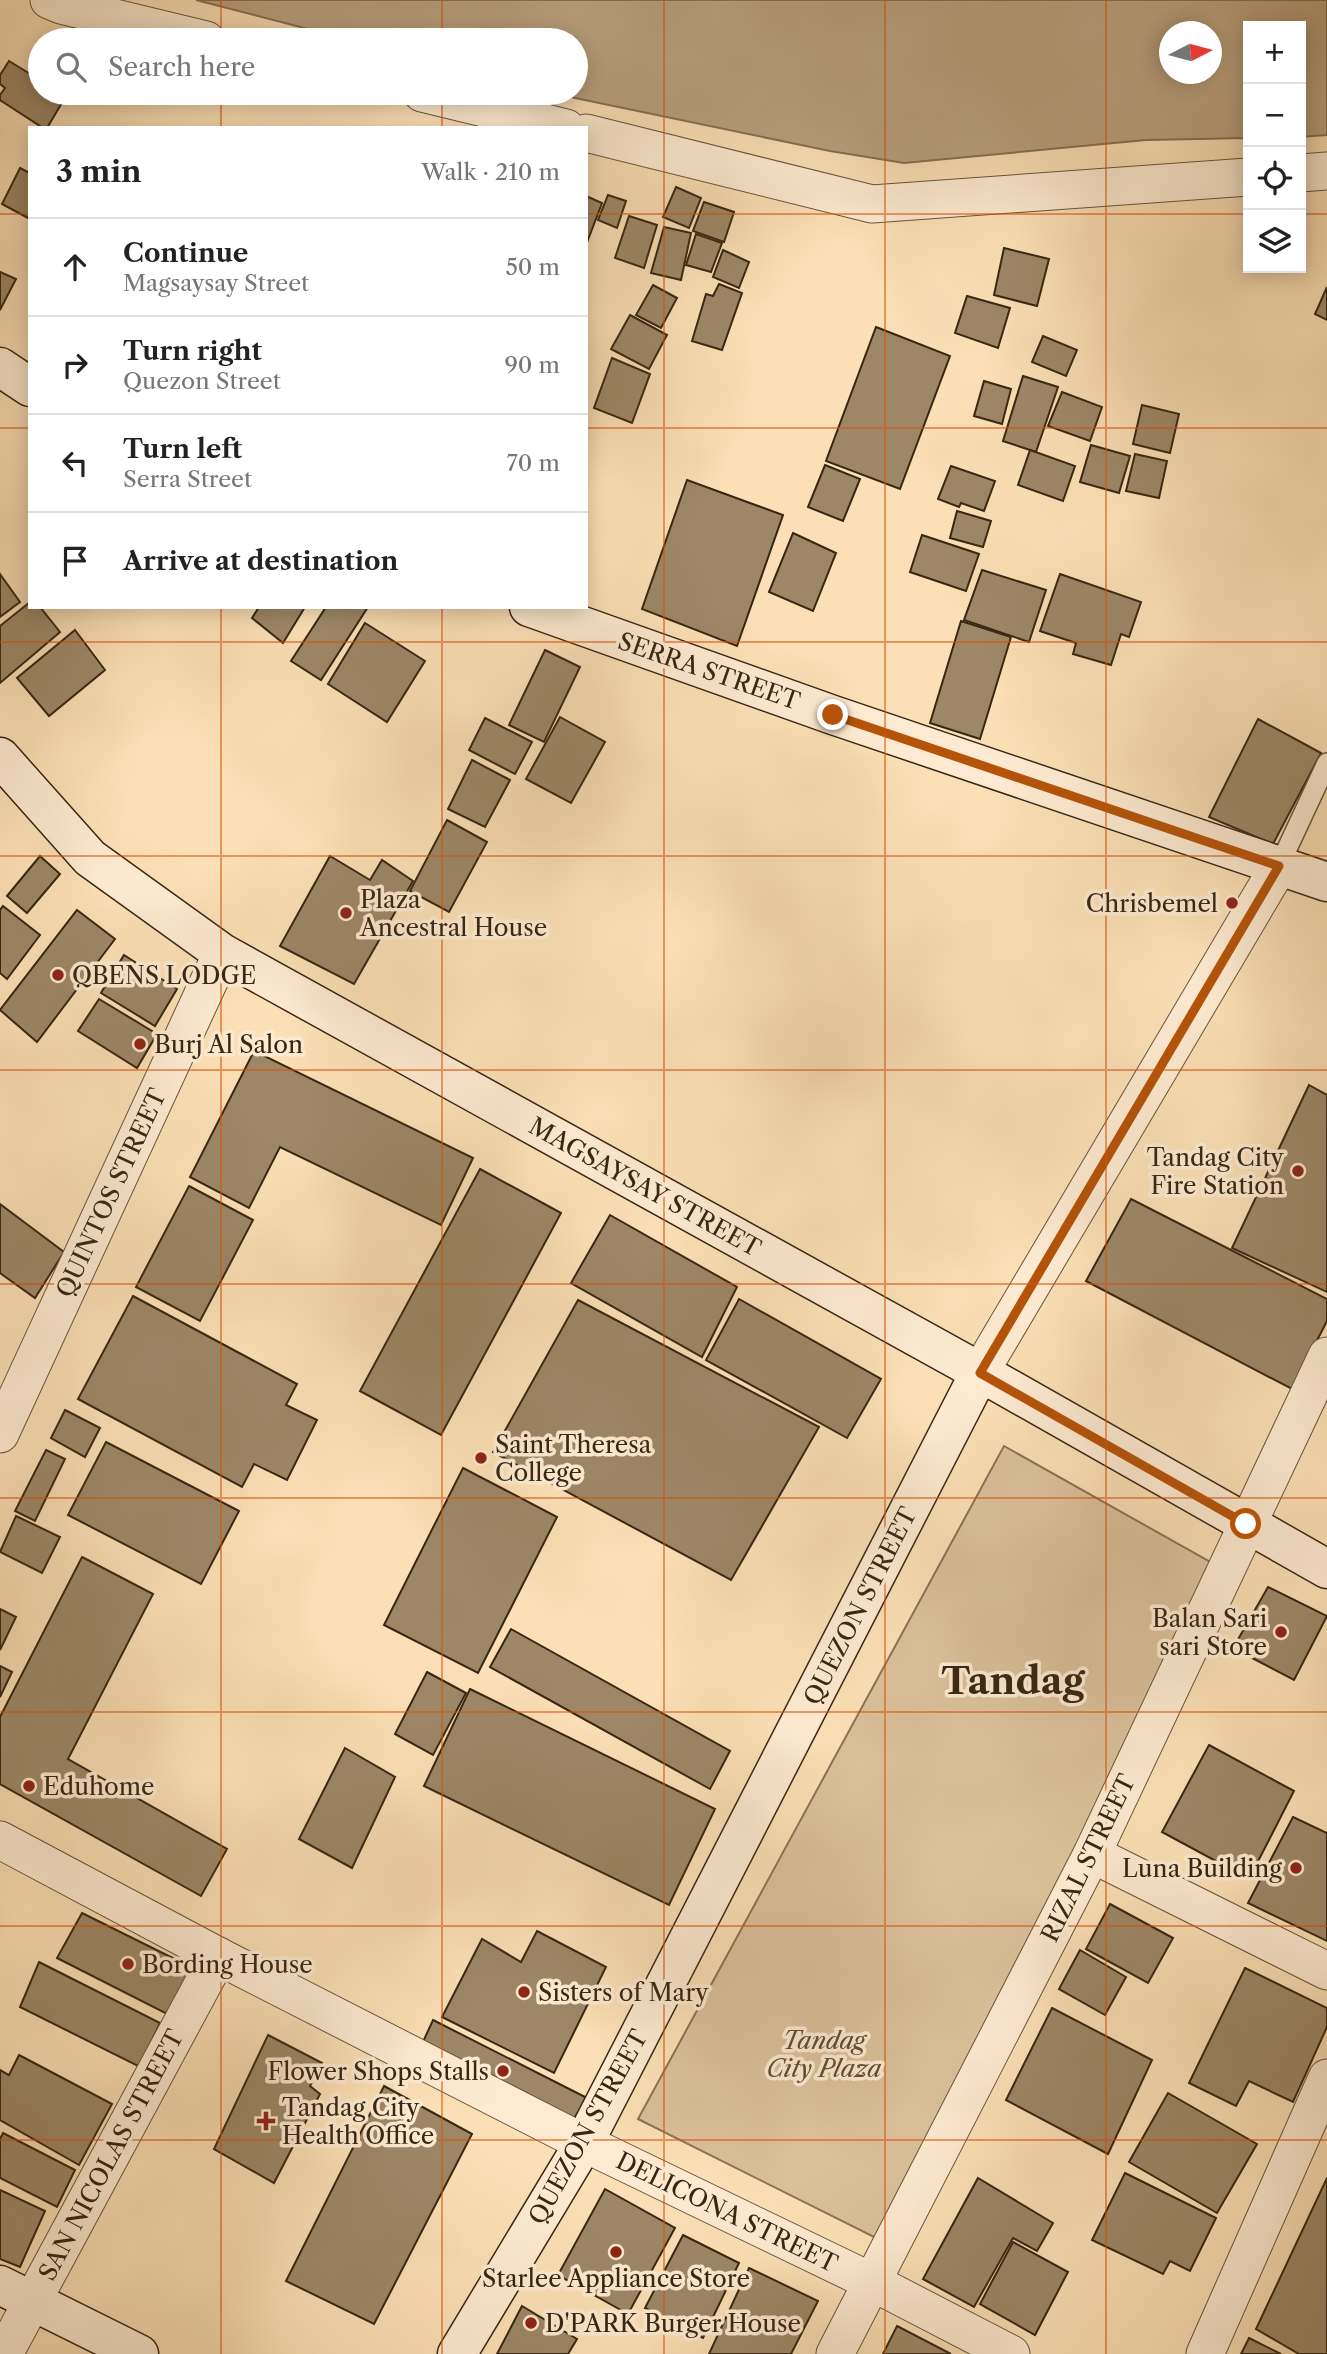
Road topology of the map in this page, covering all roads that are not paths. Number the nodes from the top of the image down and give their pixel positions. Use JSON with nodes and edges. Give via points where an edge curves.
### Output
{"nodes":[{"id":1,"x":49,"y":0,"type":"edge"},
{"id":2,"x":156,"y":28,"type":"edge"},
{"id":3,"x":471,"y":105,"type":"edge"},
{"id":4,"x":558,"y":126,"type":"edge"},
{"id":5,"x":588,"y":133,"type":"edge"},
{"id":6,"x":1327,"y":171,"type":"edge"},
{"id":7,"x":1306,"y":173,"type":"edge"},
{"id":8,"x":1243,"y":177,"type":"edge"},
{"id":9,"x":0,"y":368,"type":"edge"},
{"id":10,"x":28,"y":386,"type":"edge"},
{"id":11,"x":535,"y":609,"type":"edge"},
{"id":12,"x":0,"y":757,"type":"edge"},
{"id":13,"x":1327,"y":763,"type":"edge"},
{"id":14,"x":1279,"y":866,"type":"junction"},
{"id":15,"x":1327,"y":882,"type":"edge"},
{"id":16,"x":222,"y":953,"type":"junction"},
{"id":17,"x":1327,"y":1356,"type":"edge"},
{"id":18,"x":980,"y":1373,"type":"junction"},
{"id":19,"x":0,"y":1434,"type":"edge"},
{"id":20,"x":1246,"y":1524,"type":"junction"},
{"id":21,"x":1327,"y":1569,"type":"edge"},
{"id":22,"x":0,"y":1840,"type":"edge"},
{"id":23,"x":1092,"y":1854,"type":"junction"},
{"id":24,"x":218,"y":1956,"type":"junction"},
{"id":25,"x":1327,"y":1971,"type":"edge"},
{"id":26,"x":1327,"y":2078,"type":"edge"},
{"id":27,"x":584,"y":2143,"type":"junction"},
{"id":28,"x":872,"y":2282,"type":"junction"},
{"id":29,"x":16,"y":2292,"type":"edge"},
{"id":30,"x":4,"y":2354,"type":"edge"},
{"id":31,"x":139,"y":2354,"type":"edge"},
{"id":32,"x":457,"y":2354,"type":"edge"},
{"id":33,"x":835,"y":2354,"type":"edge"},
{"id":34,"x":1012,"y":2354,"type":"edge"},
{"id":35,"x":1205,"y":2354,"type":"edge"}],
"edges":[{"from":1,"to":2,"type":"street"},
{"from":3,"to":4,"type":"street"},
{"from":5,"to":8,"type":"street","via":[[872,204]]},
{"from":6,"to":7,"type":"street"},
{"from":9,"to":10,"type":"main road"},
{"from":11,"to":14,"type":"main road","name":"SERRA STREET"},
{"from":12,"to":16,"type":"main road","name":"MAGSAYSAY STREET","via":[[90,858]]},
{"from":13,"to":14,"type":"lane"},
{"from":14,"to":15,"type":"main road","name":"SERRA STREET"},
{"from":14,"to":18,"type":"street","name":"QUEZON STREET"},
{"from":16,"to":18,"type":"main road","name":"MAGSAYSAY STREET"},
{"from":16,"to":19,"type":"street","name":"QUINTOS STREET"},
{"from":17,"to":20,"type":"street","name":"RIZAL STREET"},
{"from":18,"to":20,"type":"main road","name":"MAGSAYSAY STREET"},
{"from":18,"to":27,"type":"main road","name":"QUEZON STREET"},
{"from":20,"to":21,"type":"main road","name":"MAGSAYSAY STREET"},
{"from":20,"to":23,"type":"street","name":"RIZAL STREET"},
{"from":22,"to":24,"type":"street","name":"DELICONA STREET"},
{"from":23,"to":25,"type":"street"},
{"from":23,"to":28,"type":"street","name":"RIZAL STREET"},
{"from":24,"to":27,"type":"street","name":"DELICONA STREET"},
{"from":24,"to":29,"type":"street","name":"SAN NICOLAS STREET"},
{"from":26,"to":35,"type":"street"},
{"from":27,"to":28,"type":"street","name":"DELICONA STREET"},
{"from":27,"to":32,"type":"main road","name":"QUEZON STREET"},
{"from":28,"to":33,"type":"street","name":"RIZAL STREET"},
{"from":28,"to":34,"type":"street","name":"DELICONA STREET"},
{"from":29,"to":30,"type":"street","name":"SAN NICOLAS STREET"},
{"from":29,"to":31,"type":"main road"}]}
